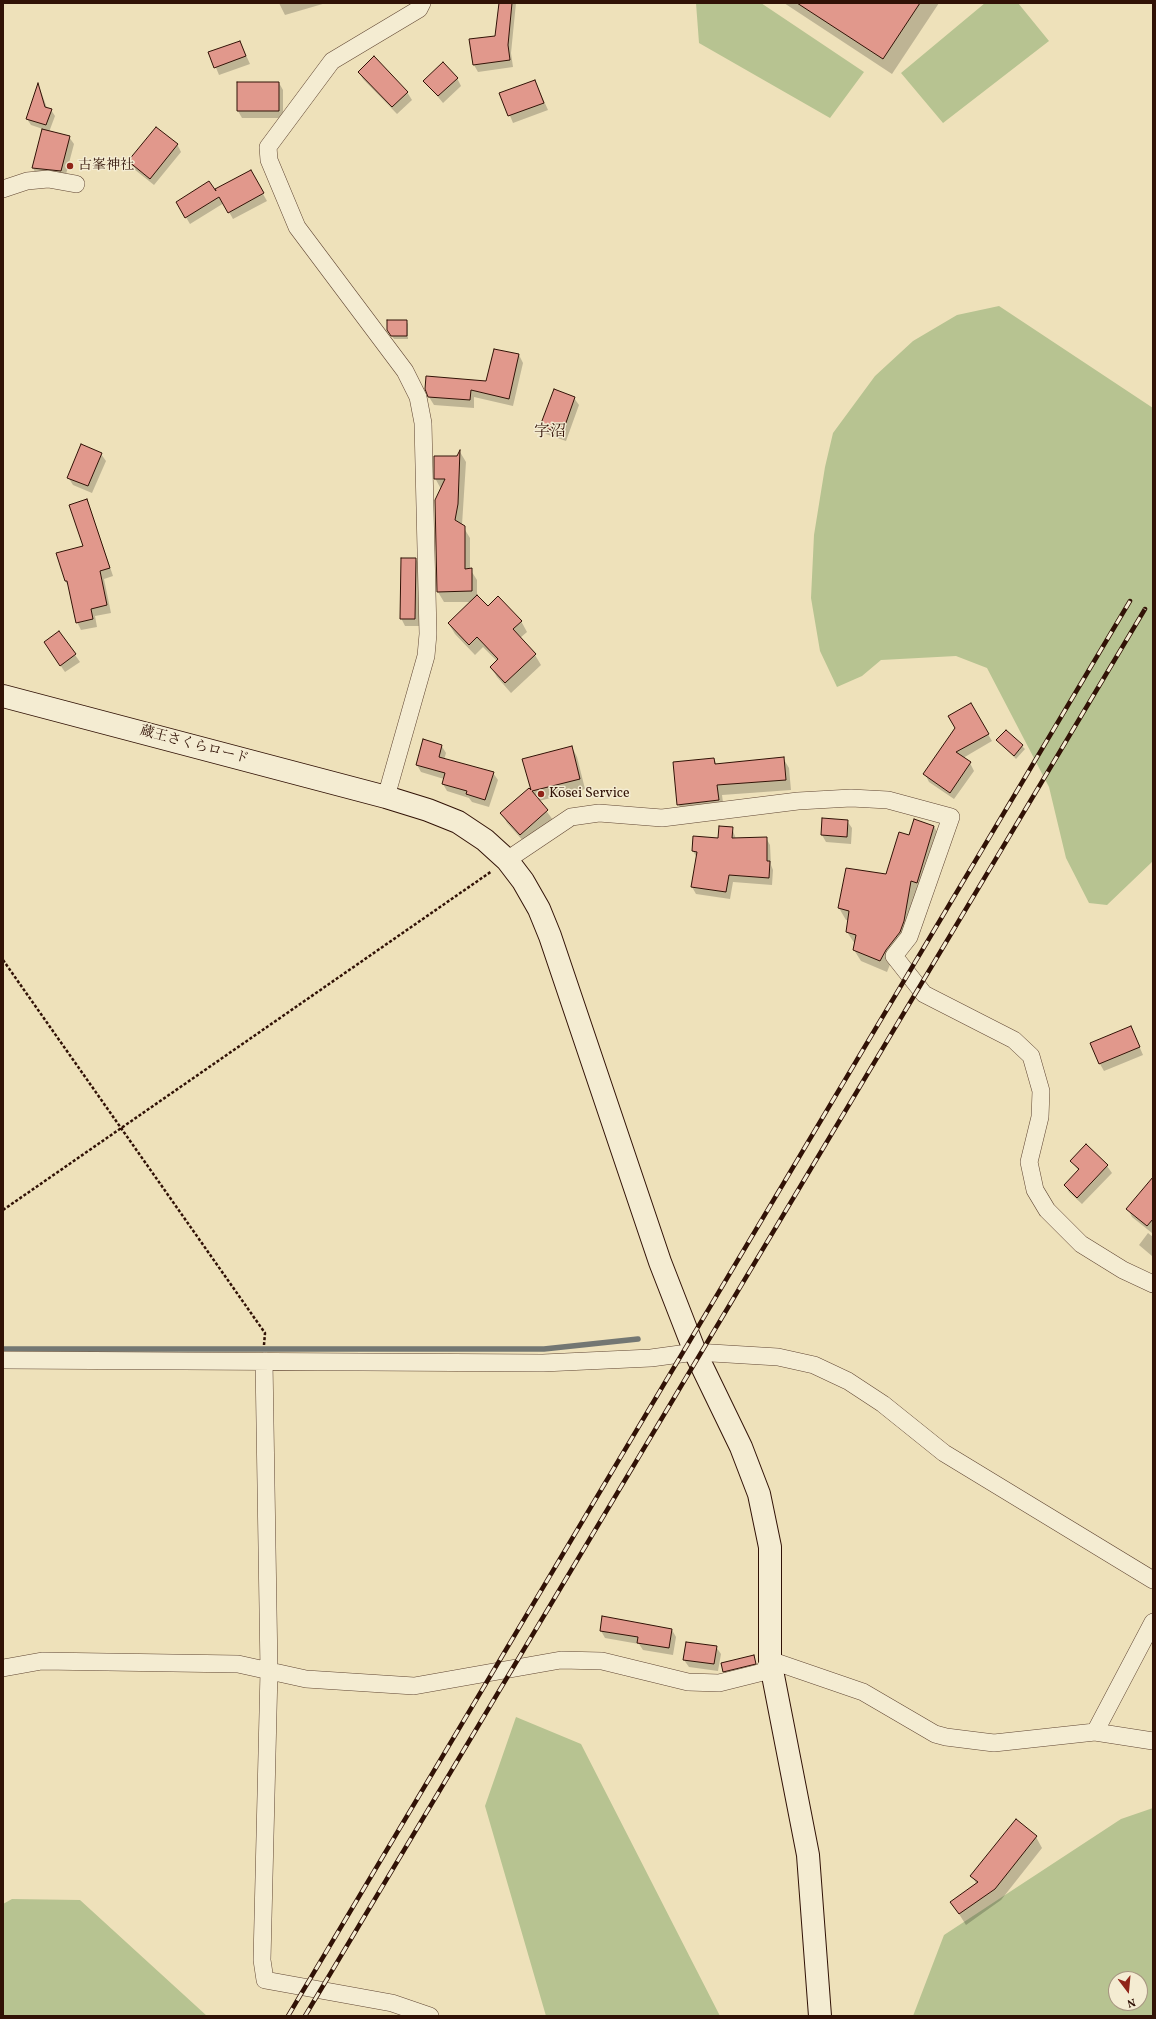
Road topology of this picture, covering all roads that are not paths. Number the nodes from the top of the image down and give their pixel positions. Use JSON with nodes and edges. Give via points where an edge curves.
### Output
{"nodes":[{"id":1,"x":422,"y":3,"type":"edge"},
{"id":2,"x":76,"y":184,"type":"dead end"},
{"id":3,"x":3,"y":189,"type":"edge"},
{"id":4,"x":3,"y":696,"type":"edge"},
{"id":5,"x":386,"y":797,"type":"junction"},
{"id":6,"x":507,"y":860,"type":"junction"},
{"id":7,"x":1153,"y":1284,"type":"edge"},
{"id":8,"x":695,"y":1352,"type":"junction"},
{"id":9,"x":3,"y":1360,"type":"edge"},
{"id":10,"x":264,"y":1361,"type":"junction"},
{"id":11,"x":1153,"y":1580,"type":"edge"},
{"id":12,"x":1153,"y":1622,"type":"edge"},
{"id":13,"x":770,"y":1660,"type":"junction"},
{"id":14,"x":3,"y":1668,"type":"edge"},
{"id":15,"x":269,"y":1671,"type":"junction"},
{"id":16,"x":1095,"y":1732,"type":"junction"},
{"id":17,"x":1153,"y":1741,"type":"edge"},
{"id":18,"x":430,"y":2016,"type":"edge"},
{"id":19,"x":820,"y":2016,"type":"edge"}],
"edges":[{"from":1,"to":5,"type":"street","via":[[419,9],[332,61],[268,147],[269,160],[297,227],[405,372],[418,397],[423,423],[428,634],[426,656]]},
{"from":2,"to":3,"type":"street","via":[[48,179],[27,181]]},
{"from":4,"to":5,"type":"street","name":"蔵王さくらロード"},
{"from":5,"to":6,"type":"street","name":"蔵王さくらロード","via":[[458,822],[485,840]]},
{"from":6,"to":7,"type":"street","via":[[571,817],[599,813],[662,818],[798,801],[851,798],[888,800],[951,818],[909,937],[894,956],[924,994],[1014,1040],[1031,1056],[1041,1091],[1040,1117],[1028,1162],[1035,1190],[1047,1210],[1081,1244],[1123,1270]]},
{"from":6,"to":8,"type":"street","name":"蔵王さくらロード","via":[[523,881],[550,936],[660,1262]]},
{"from":8,"to":10,"type":"street","via":[[651,1358],[543,1363]]},
{"from":8,"to":11,"type":"street","via":[[778,1357],[814,1365],[848,1381],[883,1404],[944,1453]]},
{"from":8,"to":13,"type":"street","name":"蔵王さくらロード","via":[[741,1447],[760,1494],[770,1547]]},
{"from":9,"to":10,"type":"street"},
{"from":10,"to":15,"type":"street"},
{"from":12,"to":16,"type":"street"},
{"from":13,"to":15,"type":"street","via":[[763,1672],[719,1684],[688,1682],[602,1662],[561,1660],[414,1686],[306,1679]]},
{"from":13,"to":16,"type":"street","via":[[862,1692],[935,1734],[946,1737],[994,1742]]},
{"from":13,"to":19,"type":"street","name":"蔵王さくらロード","via":[[808,1855]]},
{"from":14,"to":15,"type":"street","via":[[42,1662],[65,1662],[238,1664]]},
{"from":15,"to":18,"type":"street","via":[[262,1960],[265,1980],[392,2003]]},
{"from":16,"to":17,"type":"street"}]}
